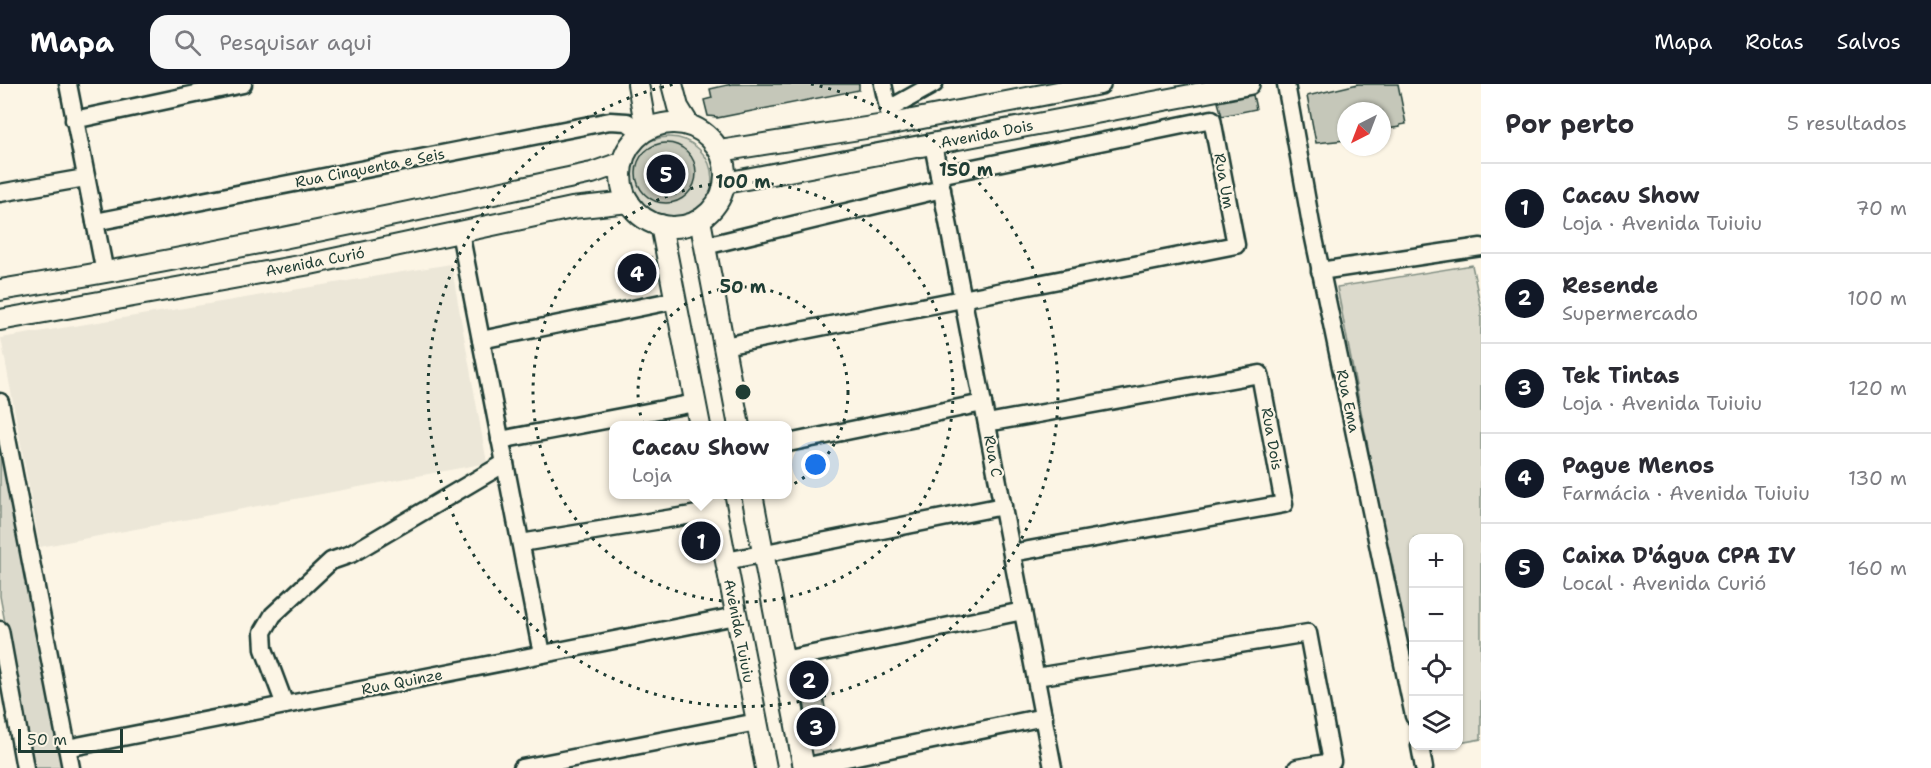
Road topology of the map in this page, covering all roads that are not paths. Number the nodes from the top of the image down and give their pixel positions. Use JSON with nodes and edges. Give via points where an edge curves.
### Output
{"nodes":[{"id":1,"x":68,"y":84,"type":"edge"},
{"id":2,"x":243,"y":84,"type":"edge"},
{"id":3,"x":638,"y":84,"type":"edge"},
{"id":4,"x":672,"y":84,"type":"edge"},
{"id":5,"x":883,"y":84,"type":"edge"},
{"id":6,"x":934,"y":84,"type":"edge"},
{"id":7,"x":1100,"y":84,"type":"edge"},
{"id":8,"x":1249,"y":84,"type":"edge"},
{"id":9,"x":1286,"y":84,"type":"edge"},
{"id":10,"x":890,"y":116,"type":"junction"},
{"id":11,"x":74,"y":120,"type":"junction"},
{"id":12,"x":689,"y":125,"type":"junction"},
{"id":13,"x":644,"y":132,"type":"junction"},
{"id":14,"x":933,"y":144,"type":"junction"},
{"id":15,"x":720,"y":151,"type":"junction"},
{"id":16,"x":623,"y":162,"type":"junction"},
{"id":17,"x":85,"y":178,"type":"junction"},
{"id":18,"x":940,"y":182,"type":"junction"},
{"id":19,"x":725,"y":183,"type":"junction"},
{"id":20,"x":0,"y":192,"type":"edge"},
{"id":21,"x":629,"y":202,"type":"junction"},
{"id":22,"x":700,"y":220,"type":"junction"},
{"id":23,"x":95,"y":222,"type":"junction"},
{"id":24,"x":661,"y":225,"type":"junction"},
{"id":25,"x":460,"y":232,"type":"junction"},
{"id":26,"x":705,"y":246,"type":"junction"},
{"id":27,"x":1481,"y":248,"type":"edge"},
{"id":28,"x":1320,"y":271,"type":"junction"},
{"id":29,"x":105,"y":273,"type":"junction"},
{"id":30,"x":0,"y":290,"type":"edge"},
{"id":31,"x":676,"y":300,"type":"junction"},
{"id":32,"x":963,"y":300,"type":"junction"},
{"id":33,"x":0,"y":320,"type":"edge"},
{"id":34,"x":481,"y":340,"type":"junction"},
{"id":35,"x":724,"y":346,"type":"junction"},
{"id":36,"x":0,"y":402,"type":"edge"},
{"id":37,"x":695,"y":403,"type":"junction"},
{"id":38,"x":983,"y":403,"type":"junction"},
{"id":39,"x":699,"y":421,"type":"edge"},
{"id":40,"x":738,"y":421,"type":"edge"},
{"id":41,"x":987,"y":423,"type":"junction"},
{"id":42,"x":500,"y":440,"type":"junction"},
{"id":43,"x":792,"y":442,"type":"edge"},
{"id":44,"x":505,"y":463,"type":"junction"},
{"id":45,"x":753,"y":499,"type":"edge"},
{"id":46,"x":715,"y":503,"type":"edge"},
{"id":47,"x":1003,"y":506,"type":"junction"},
{"id":48,"x":520,"y":543,"type":"junction"},
{"id":49,"x":1012,"y":553,"type":"junction"},
{"id":50,"x":763,"y":555,"type":"junction"},
{"id":51,"x":726,"y":561,"type":"junction"},
{"id":52,"x":1023,"y":611,"type":"junction"},
{"id":53,"x":736,"y":616,"type":"junction"},
{"id":54,"x":0,"y":630,"type":"edge"},
{"id":55,"x":542,"y":654,"type":"junction"},
{"id":56,"x":783,"y":660,"type":"junction"},
{"id":57,"x":1036,"y":677,"type":"junction"},
{"id":58,"x":1409,"y":697,"type":"edge"},
{"id":59,"x":285,"y":705,"type":"junction"},
{"id":60,"x":1044,"y":717,"type":"junction"},
{"id":61,"x":757,"y":722,"type":"junction"},
{"id":62,"x":67,"y":748,"type":"junction"},
{"id":63,"x":1421,"y":750,"type":"edge"},
{"id":64,"x":25,"y":768,"type":"edge"},
{"id":65,"x":71,"y":768,"type":"edge"},
{"id":66,"x":522,"y":768,"type":"edge"},
{"id":67,"x":766,"y":768,"type":"edge"},
{"id":68,"x":804,"y":768,"type":"edge"},
{"id":69,"x":1053,"y":768,"type":"edge"},
{"id":70,"x":1297,"y":768,"type":"edge"},
{"id":71,"x":1424,"y":768,"type":"edge"}],
"edges":[{"from":1,"to":11,"type":"street"},
{"from":2,"to":11,"type":"street"},
{"from":3,"to":13,"type":"main road"},
{"from":4,"to":12,"type":"main road","via":[[678,107]]},
{"from":5,"to":10,"type":"street"},
{"from":6,"to":10,"type":"street"},
{"from":7,"to":10,"type":"main road","name":"Avenida Dois"},
{"from":8,"to":14,"type":"main road","name":"Avenida Dois"},
{"from":9,"to":28,"type":"street","name":"Rua Ema"},
{"from":10,"to":15,"type":"main road","name":"Avenida Dois"},
{"from":11,"to":17,"type":"street"},
{"from":12,"to":13,"type":"main road","via":[[660,124]]},
{"from":12,"to":15,"type":"main road","via":[[712,140]]},
{"from":13,"to":16,"type":"main road","via":[[630,146]]},
{"from":13,"to":23,"type":"street","name":"Rua Cinquenta e Seis","via":[[627,123],[610,122]]},
{"from":14,"to":18,"type":"street","name":"Rua C"},
{"from":14,"to":19,"type":"main road","name":"Avenida Dois"},
{"from":15,"to":19,"type":"main road"},
{"from":16,"to":21,"type":"main road","via":[[621,176]]},
{"from":16,"to":29,"type":"main road","name":"Avenida Curió","via":[[546,183]]},
{"from":17,"to":20,"type":"street"},
{"from":17,"to":23,"type":"street"},
{"from":18,"to":26,"type":"street"},
{"from":18,"to":32,"type":"street","name":"Rua C"},
{"from":18,"to":32,"type":"street","name":"Rua Um","via":[[1212,119],[1236,245]]},
{"from":19,"to":22,"type":"main road","via":[[712,211]]},
{"from":21,"to":24,"type":"main road","via":[[643,216]]},
{"from":21,"to":25,"type":"main road","name":"Avenida Curió","via":[[572,208]]},
{"from":22,"to":24,"type":"main road","via":[[687,225]]},
{"from":22,"to":26,"type":"main road"},
{"from":23,"to":29,"type":"street"},
{"from":24,"to":31,"type":"main road"},
{"from":25,"to":33,"type":"main road","name":"Avenida Curió","via":[[310,264]]},
{"from":25,"to":34,"type":"street"},
{"from":26,"to":35,"type":"main road"},
{"from":27,"to":28,"type":"street"},
{"from":28,"to":58,"type":"street","name":"Rua Ema"},
{"from":29,"to":30,"type":"main road","name":"Avenida Curió"},
{"from":31,"to":34,"type":"street"},
{"from":31,"to":37,"type":"main road"},
{"from":32,"to":35,"type":"street"},
{"from":32,"to":38,"type":"street","name":"Rua C"},
{"from":34,"to":42,"type":"street"},
{"from":35,"to":40,"type":"main road"},
{"from":36,"to":62,"type":"street"},
{"from":37,"to":39,"type":"main road"},
{"from":37,"to":42,"type":"street"},
{"from":38,"to":41,"type":"street","name":"Rua C"},
{"from":38,"to":43,"type":"street"},
{"from":41,"to":47,"type":"street","name":"Rua C"},
{"from":41,"to":49,"type":"street","name":"Rua Dois","via":[[1260,374],[1284,504]]},
{"from":42,"to":44,"type":"street"},
{"from":44,"to":48,"type":"street"},
{"from":44,"to":59,"type":"street","via":[[351,554],[332,561],[273,615],[263,632],[264,650]]},
{"from":45,"to":50,"type":"main road"},
{"from":46,"to":48,"type":"street"},
{"from":46,"to":51,"type":"main road","name":"Avenida Tuiuiu"},
{"from":47,"to":49,"type":"street","name":"Rua C"},
{"from":47,"to":50,"type":"street"},
{"from":48,"to":55,"type":"street"},
{"from":49,"to":52,"type":"street","name":"Rua C"},
{"from":50,"to":51,"type":"street"},
{"from":50,"to":56,"type":"main road"},
{"from":51,"to":53,"type":"main road","name":"Avenida Tuiuiu"},
{"from":52,"to":56,"type":"street"},
{"from":52,"to":57,"type":"street","name":"Rua C"},
{"from":53,"to":55,"type":"street","name":"Rua Quinze"},
{"from":53,"to":61,"type":"main road","name":"Avenida Tuiuiu"},
{"from":54,"to":64,"type":"street"},
{"from":55,"to":59,"type":"street","name":"Rua Quinze"},
{"from":56,"to":68,"type":"main road"},
{"from":57,"to":60,"type":"street","name":"Rua C"},
{"from":57,"to":70,"type":"street","via":[[1308,633],[1332,762]]},
{"from":59,"to":62,"type":"street","name":"Rua Quinze"},
{"from":60,"to":68,"type":"street"},
{"from":60,"to":69,"type":"street","name":"Rua C"},
{"from":61,"to":66,"type":"street"},
{"from":61,"to":67,"type":"main road","name":"Avenida Tuiuiu"},
{"from":62,"to":65,"type":"street"},
{"from":63,"to":71,"type":"street"}]}
